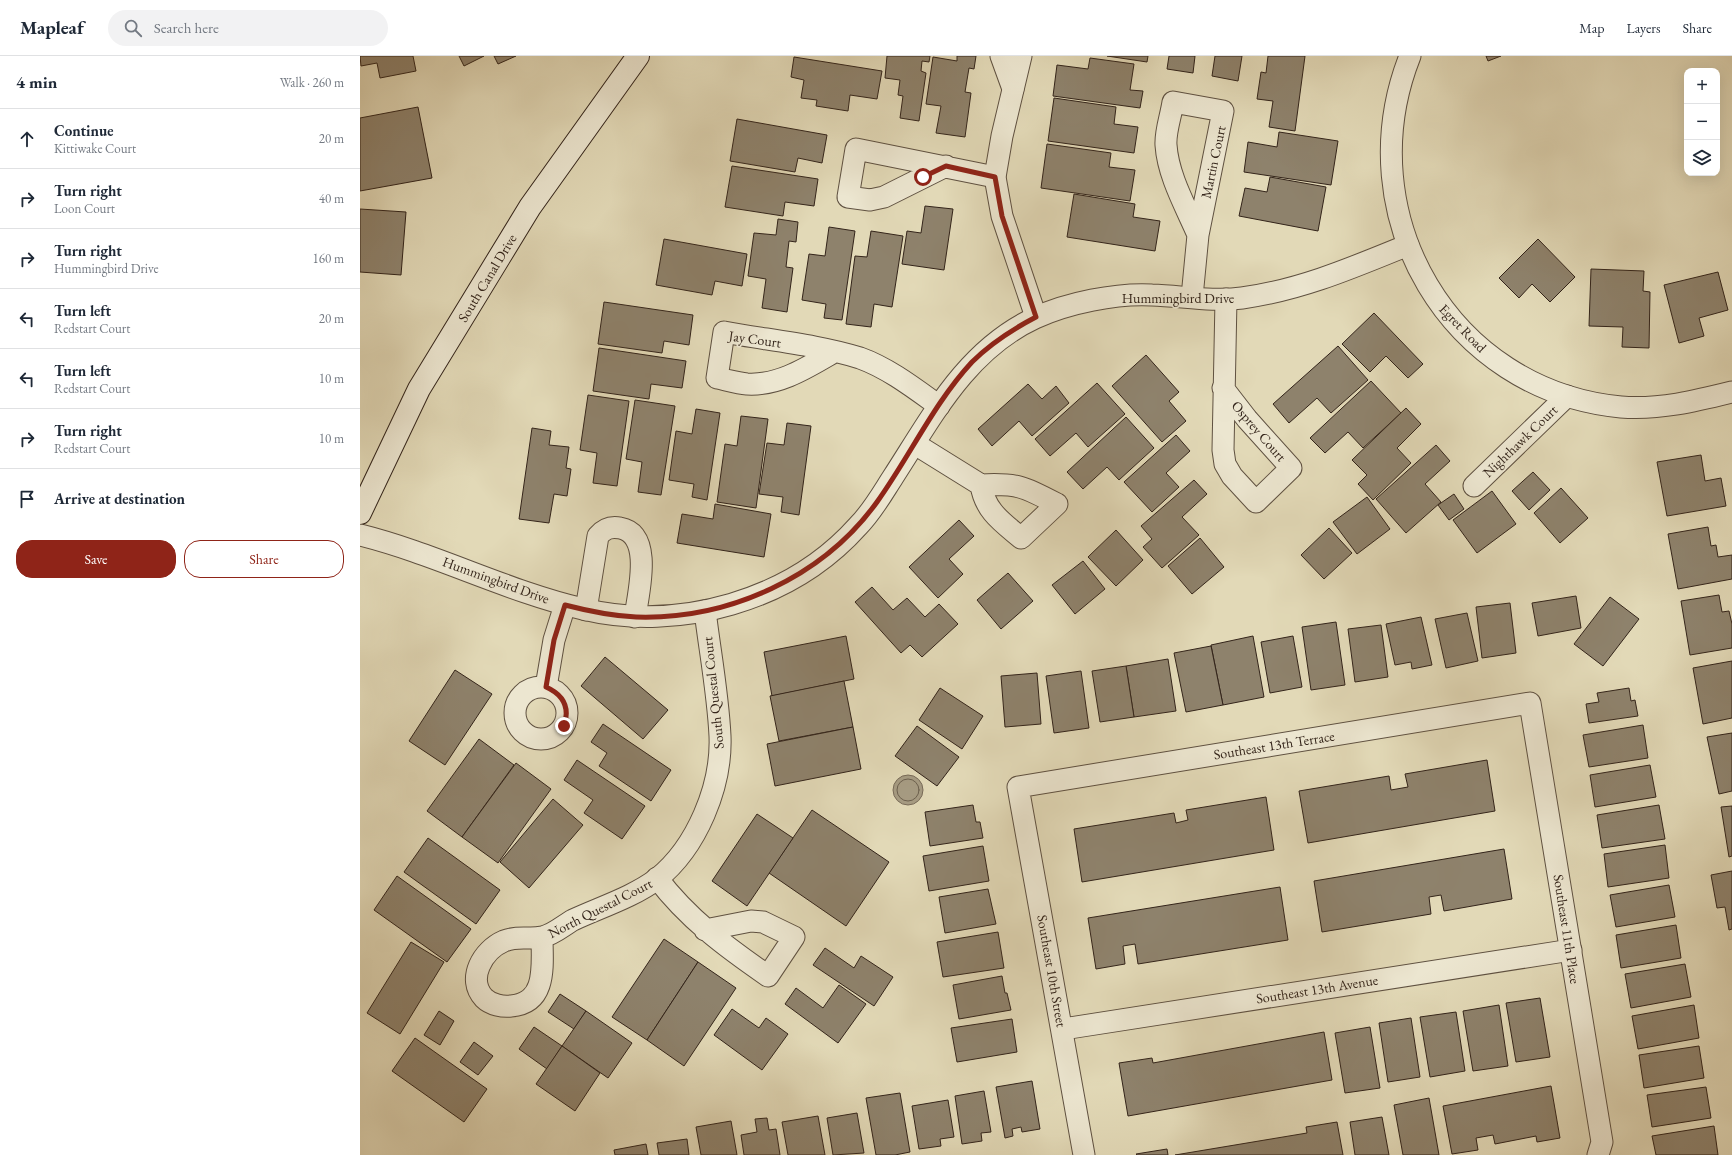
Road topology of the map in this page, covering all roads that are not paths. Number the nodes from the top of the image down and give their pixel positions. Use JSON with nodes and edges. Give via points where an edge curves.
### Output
{"nodes":[{"id":1,"x":638,"y":56,"type":"edge"},
{"id":2,"x":1001,"y":56,"type":"edge"},
{"id":3,"x":1021,"y":56,"type":"edge"},
{"id":4,"x":1410,"y":56,"type":"edge"},
{"id":5,"x":1014,"y":89,"type":"junction"},
{"id":6,"x":946,"y":166,"type":"dead end"},
{"id":7,"x":995,"y":177,"type":"junction"},
{"id":8,"x":1198,"y":235,"type":"junction"},
{"id":9,"x":1408,"y":245,"type":"junction"},
{"id":10,"x":1192,"y":297,"type":"junction"},
{"id":11,"x":1226,"y":299,"type":"junction"},
{"id":12,"x":1036,"y":317,"type":"junction"},
{"id":13,"x":834,"y":352,"type":"junction"},
{"id":14,"x":1224,"y":388,"type":"junction"},
{"id":15,"x":1732,"y":392,"type":"edge"},
{"id":16,"x":1567,"y":396,"type":"junction"},
{"id":17,"x":939,"y":406,"type":"junction"},
{"id":18,"x":915,"y":444,"type":"junction"},
{"id":19,"x":981,"y":485,"type":"dead end"},
{"id":20,"x":1474,"y":486,"type":"dead end"},
{"id":21,"x":360,"y":513,"type":"edge"},
{"id":22,"x":360,"y":535,"type":"edge"},
{"id":23,"x":565,"y":605,"type":"junction"},
{"id":24,"x":586,"y":610,"type":"junction"},
{"id":25,"x":705,"y":611,"type":"junction"},
{"id":26,"x":635,"y":617,"type":"junction"},
{"id":27,"x":546,"y":687,"type":"dead end"},
{"id":28,"x":1530,"y":703,"type":"joint"},
{"id":29,"x":1018,"y":787,"type":"joint"},
{"id":30,"x":657,"y":878,"type":"junction"},
{"id":31,"x":705,"y":930,"type":"dead end"},
{"id":32,"x":542,"y":937,"type":"dead end"},
{"id":33,"x":1571,"y":950,"type":"junction"},
{"id":34,"x":1063,"y":1029,"type":"junction"},
{"id":35,"x":1084,"y":1155,"type":"edge"},
{"id":36,"x":1598,"y":1155,"type":"edge"}],
"edges":[{"from":1,"to":21,"type":"street","name":"South Canal Drive","via":[[530,207],[423,383]]},
{"from":2,"to":5,"type":"street"},
{"from":3,"to":5,"type":"street"},
{"from":4,"to":9,"type":"street","name":"Egret Road","via":[[1394,114],[1391,164],[1395,197]]},
{"from":5,"to":7,"type":"street"},
{"from":6,"to":7,"type":"street"},
{"from":7,"to":12,"type":"street","via":[[1002,216]]},
{"from":8,"to":8,"type":"street","name":"Martin Court","via":[[1224,110],[1173,102],[1166,144],[1177,185]]},
{"from":8,"to":10,"type":"street","name":"Martin Court"},
{"from":9,"to":11,"type":"street","name":"Hummingbird Drive","via":[[1300,287]]},
{"from":9,"to":16,"type":"street","name":"Egret Road","via":[[1421,276],[1440,306],[1465,334],[1491,357],[1525,378]]},
{"from":10,"to":11,"type":"street","name":"Hummingbird Drive"},
{"from":10,"to":12,"type":"street","name":"Hummingbird Drive","via":[[1126,296],[1098,300]]},
{"from":11,"to":14,"type":"street","name":"Osprey Court"},
{"from":12,"to":17,"type":"street","name":"Hummingbird Drive","via":[[990,345],[973,362]]},
{"from":13,"to":13,"type":"street","name":"Jay Court","via":[[804,370],[768,382],[748,384],[717,378],[724,332]]},
{"from":13,"to":17,"type":"street","name":"Jay Court","via":[[861,359],[887,371]]},
{"from":14,"to":14,"type":"street","name":"Osprey Court","via":[[1225,464],[1232,476],[1256,502],[1291,468],[1242,414]]},
{"from":15,"to":16,"type":"street","name":"Egret Road","via":[[1694,401],[1642,407]]},
{"from":16,"to":20,"type":"street","name":"Nighthawk Court"},
{"from":17,"to":18,"type":"street","name":"Hummingbird Drive"},
{"from":18,"to":19,"type":"street"},
{"from":18,"to":25,"type":"street","name":"Hummingbird Drive","via":[[878,500],[858,526],[836,548],[788,581],[734,604]]},
{"from":22,"to":23,"type":"street","name":"Hummingbird Drive","via":[[398,545]]},
{"from":23,"to":24,"type":"street","name":"Hummingbird Drive"},
{"from":23,"to":27,"type":"street","via":[[554,640]]},
{"from":24,"to":26,"type":"street","name":"Hummingbird Drive"},
{"from":24,"to":26,"type":"street","via":[[598,536],[604,529],[622,528],[639,541],[642,554]]},
{"from":25,"to":26,"type":"street","name":"Hummingbird Drive","via":[[672,616]]},
{"from":25,"to":30,"type":"street","name":"South Questal Court","via":[[720,736],[716,779],[708,805],[684,851]]},
{"from":28,"to":29,"type":"street","name":"Southeast 13th Terrace"},
{"from":28,"to":33,"type":"street","name":"Southeast 11th Place"},
{"from":29,"to":34,"type":"street","name":"Southeast 10th Street"},
{"from":30,"to":31,"type":"street","via":[[672,898]]},
{"from":30,"to":32,"type":"street","name":"North Questal Court","via":[[629,895]]},
{"from":33,"to":34,"type":"street","name":"Southeast 13th Avenue"},
{"from":33,"to":36,"type":"street","name":"Southeast 11th Place","via":[[1602,1142]]},
{"from":34,"to":35,"type":"street","name":"Southeast 10th Street"}]}
